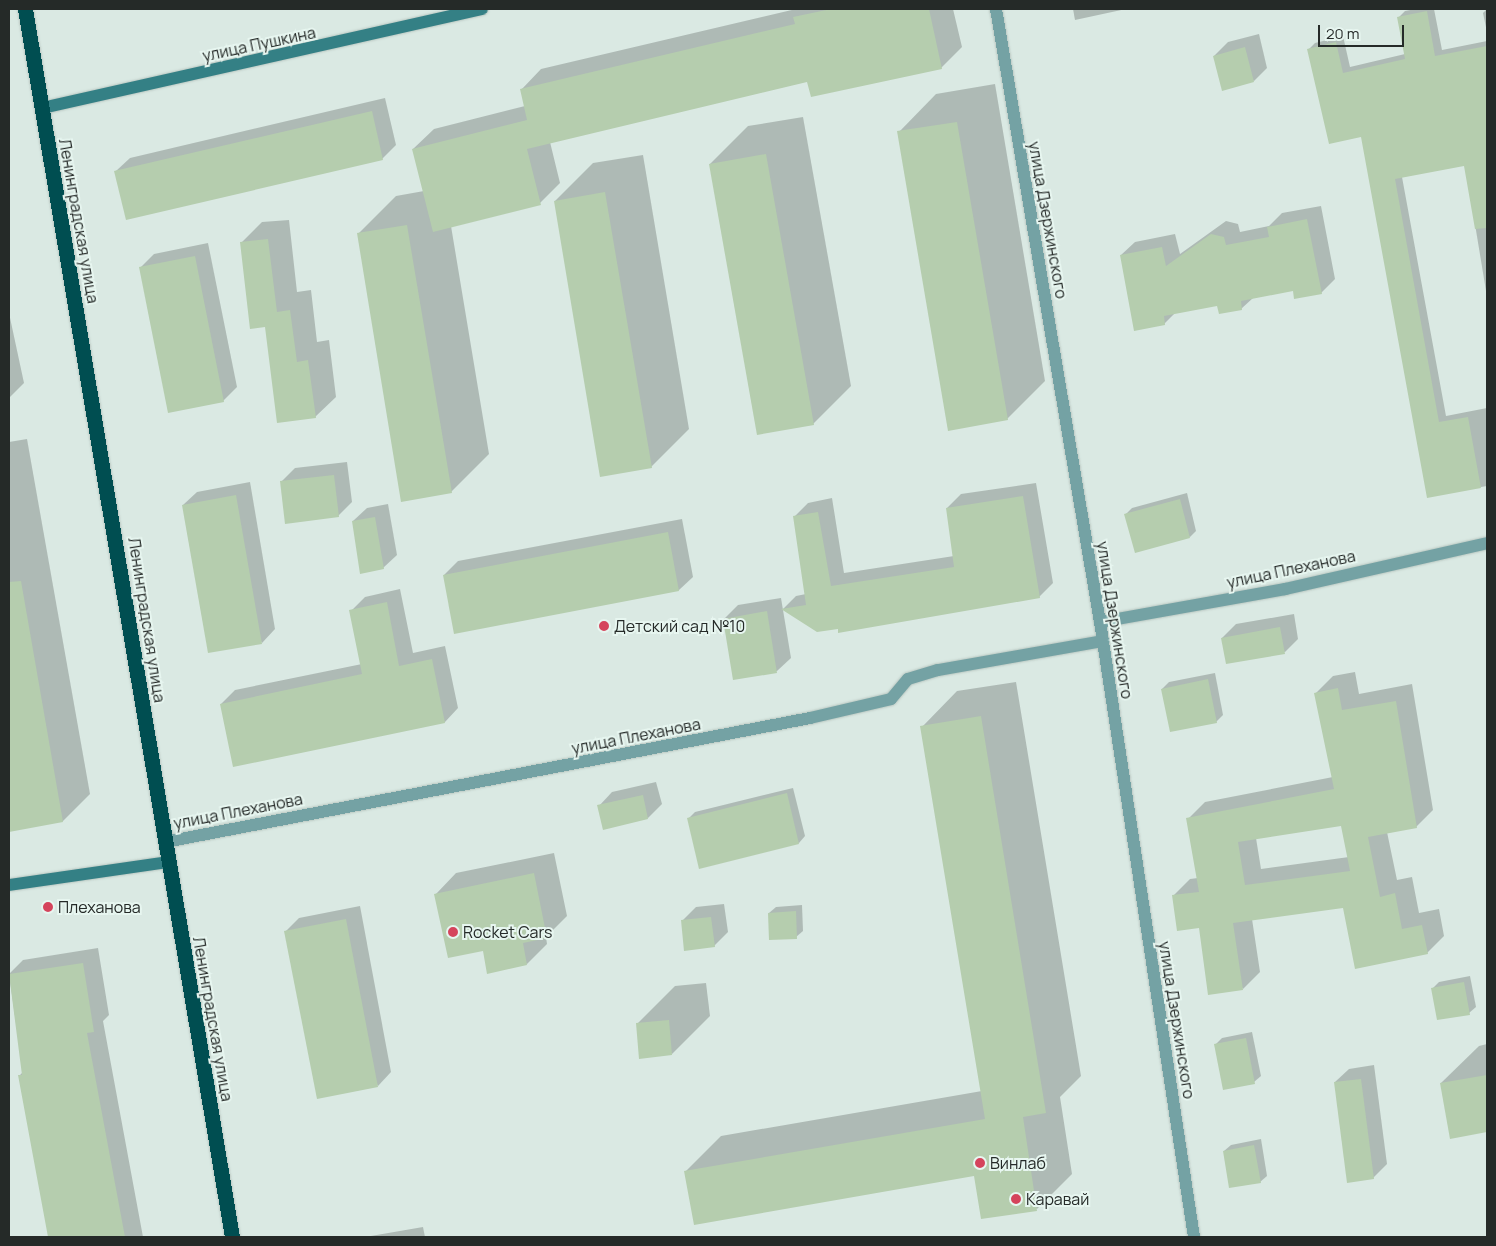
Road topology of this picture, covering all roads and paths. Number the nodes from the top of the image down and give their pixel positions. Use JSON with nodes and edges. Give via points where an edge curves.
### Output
{"nodes":[{"id":1,"x":25,"y":9,"type":"edge"},
{"id":2,"x":482,"y":9,"type":"edge"},
{"id":3,"x":996,"y":9,"type":"edge"},
{"id":4,"x":42,"y":108,"type":"junction"},
{"id":5,"x":1487,"y":543,"type":"edge"},
{"id":6,"x":1100,"y":622,"type":"junction"},
{"id":7,"x":1103,"y":641,"type":"junction"},
{"id":8,"x":165,"y":842,"type":"junction"},
{"id":9,"x":168,"y":862,"type":"junction"},
{"id":10,"x":9,"y":885,"type":"edge"},
{"id":11,"x":232,"y":1237,"type":"edge"},
{"id":12,"x":1194,"y":1237,"type":"edge"}],
"edges":[{"from":1,"to":4,"type":"highway","name":"Ленинградская улица"},
{"from":2,"to":4,"type":"main road","name":"улица Пушкина"},
{"from":3,"to":6,"type":"street","name":"улица Дзержинского"},
{"from":4,"to":8,"type":"highway","name":"Ленинградская улица"},
{"from":5,"to":6,"type":"street","name":"улица Плеханова","via":[[1284,589]]},
{"from":6,"to":7,"type":"street","name":"улица Дзержинского"},
{"from":7,"to":8,"type":"street","name":"улица Плеханова","via":[[938,670],[908,679],[891,699],[810,718]]},
{"from":7,"to":12,"type":"street","name":"улица Дзержинского"},
{"from":8,"to":9,"type":"highway","name":"Ленинградская улица"},
{"from":9,"to":10,"type":"main road"},
{"from":9,"to":11,"type":"highway","name":"Ленинградская улица"}]}
